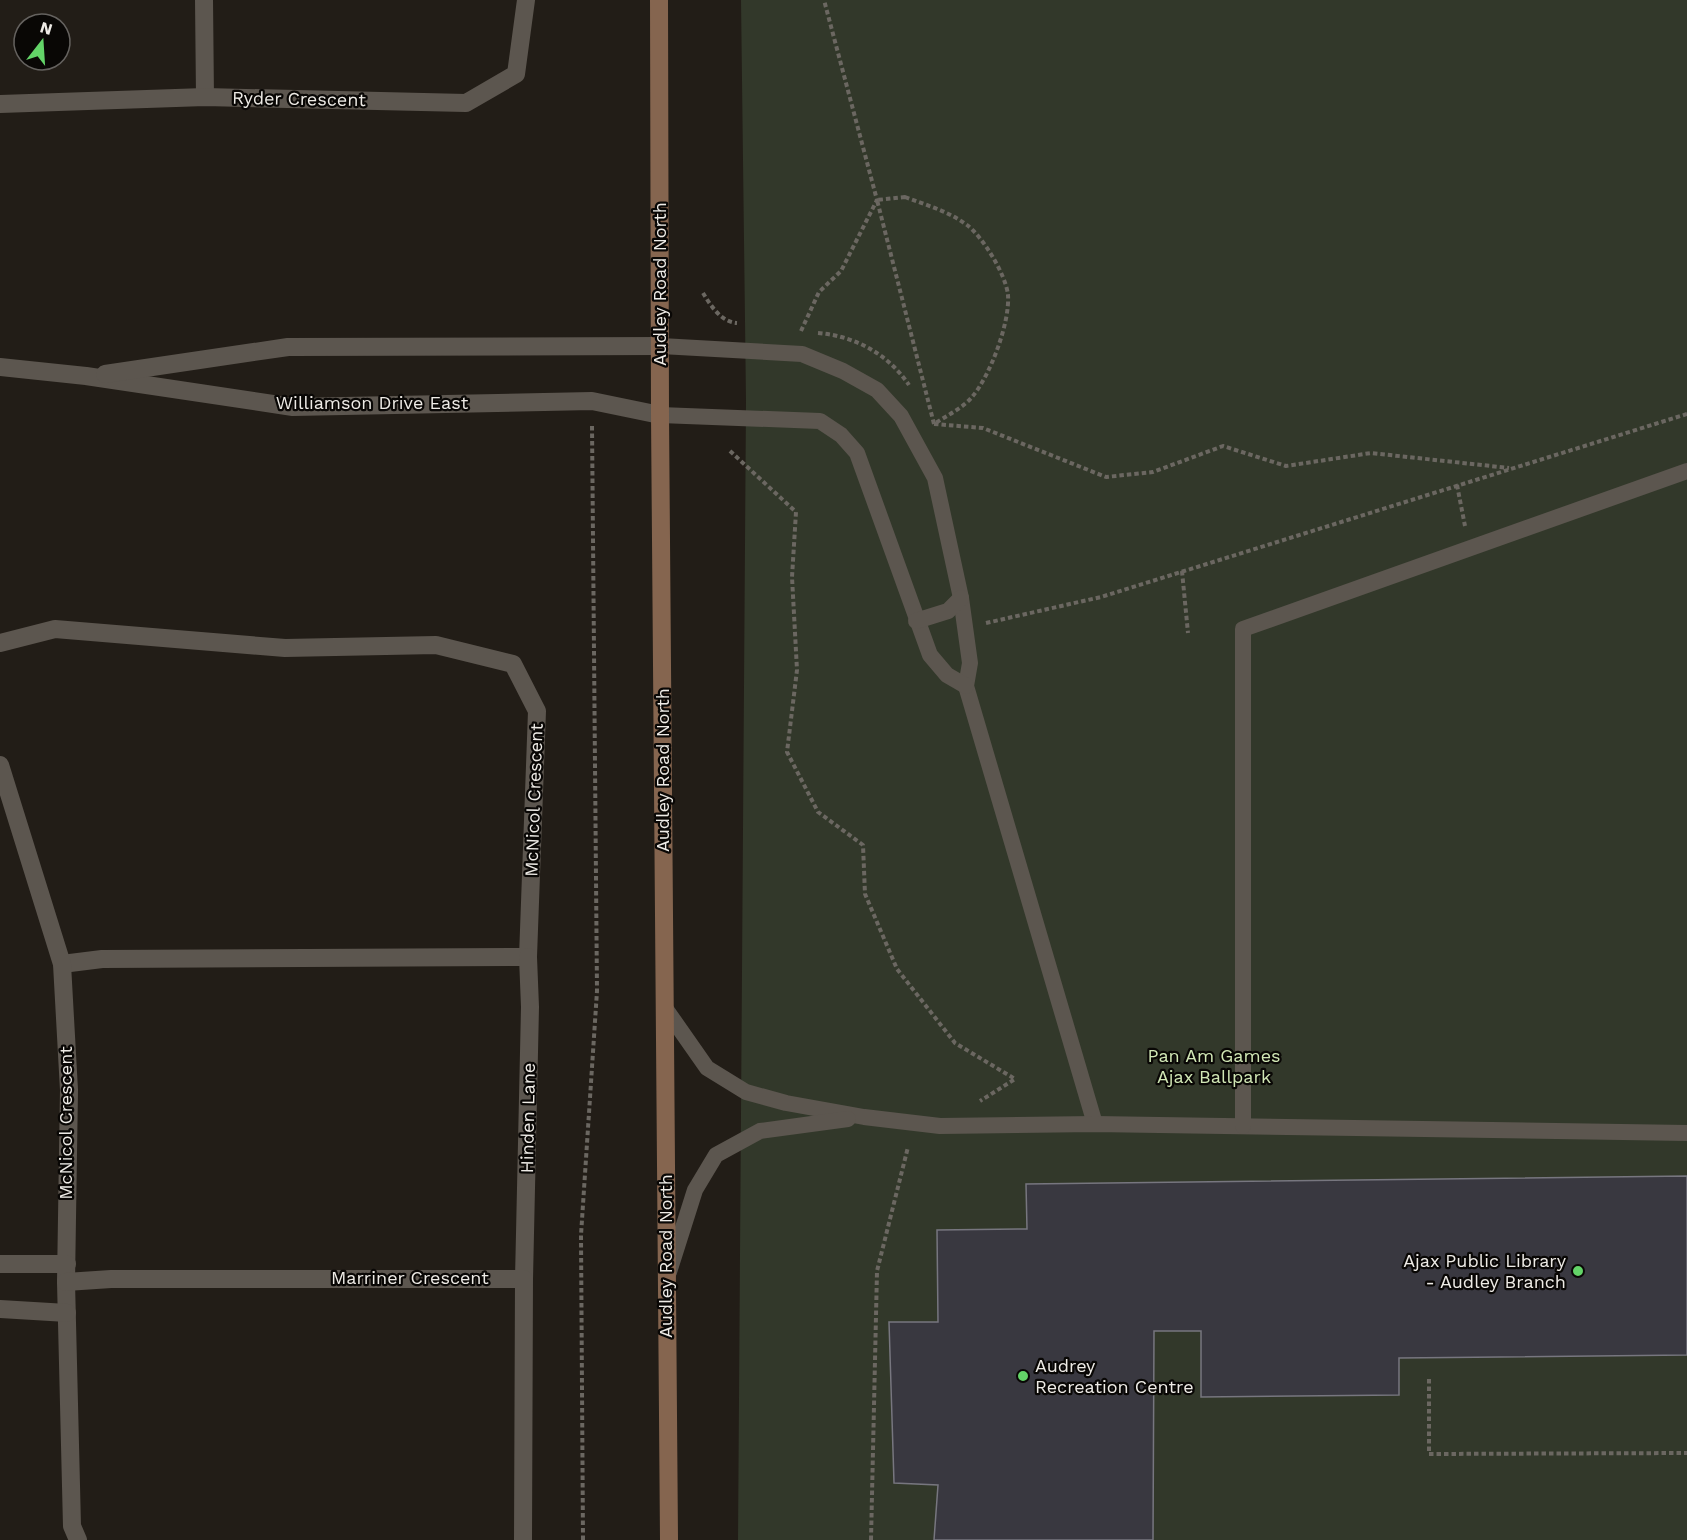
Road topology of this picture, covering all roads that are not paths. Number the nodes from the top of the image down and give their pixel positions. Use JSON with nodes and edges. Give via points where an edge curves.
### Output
{"nodes":[{"id":1,"x":204,"y":0,"type":"edge"},
{"id":2,"x":526,"y":0,"type":"edge"},
{"id":3,"x":659,"y":0,"type":"edge"},
{"id":4,"x":205,"y":97,"type":"junction"},
{"id":5,"x":0,"y":104,"type":"edge"},
{"id":6,"x":661,"y":346,"type":"junction"},
{"id":7,"x":0,"y":367,"type":"edge"},
{"id":8,"x":86,"y":376,"type":"junction"},
{"id":9,"x":660,"y":415,"type":"junction"},
{"id":10,"x":1687,"y":471,"type":"edge"},
{"id":11,"x":961,"y":598,"type":"junction"},
{"id":12,"x":916,"y":621,"type":"junction"},
{"id":13,"x":0,"y":643,"type":"edge"},
{"id":14,"x":966,"y":686,"type":"junction"},
{"id":15,"x":0,"y":765,"type":"edge"},
{"id":16,"x":528,"y":957,"type":"junction"},
{"id":17,"x":62,"y":964,"type":"junction"},
{"id":18,"x":665,"y":1008,"type":"junction"},
{"id":19,"x":864,"y":1117,"type":"junction"},
{"id":20,"x":1095,"y":1124,"type":"junction"},
{"id":21,"x":1243,"y":1126,"type":"junction"},
{"id":22,"x":1687,"y":1133,"type":"edge"},
{"id":23,"x":0,"y":1264,"type":"edge"},
{"id":24,"x":66,"y":1273,"type":"junction"},
{"id":25,"x":524,"y":1279,"type":"junction"},
{"id":26,"x":667,"y":1280,"type":"junction"},
{"id":27,"x":0,"y":1309,"type":"edge"},
{"id":28,"x":67,"y":1313,"type":"junction"},
{"id":29,"x":78,"y":1540,"type":"edge"},
{"id":30,"x":523,"y":1540,"type":"edge"},
{"id":31,"x":669,"y":1540,"type":"edge"}],
"edges":[{"from":1,"to":4,"type":"street"},
{"from":2,"to":4,"type":"street","name":"Ryder Crescent","via":[[516,74],[466,103]]},
{"from":3,"to":6,"type":"street","name":"Audley Road North"},
{"from":4,"to":5,"type":"street","name":"Ryder Crescent"},
{"from":6,"to":8,"type":"street","name":"Williamson Drive East","via":[[288,347]]},
{"from":6,"to":9,"type":"street","name":"Audley Road North"},
{"from":6,"to":11,"type":"lane","via":[[802,354],[877,390],[901,416],[935,478]]},
{"from":7,"to":8,"type":"street","name":"Williamson Drive East"},
{"from":8,"to":9,"type":"street","name":"Williamson Drive East","via":[[293,407],[592,401]]},
{"from":9,"to":12,"type":"lane","via":[[820,421],[841,435],[857,453]]},
{"from":9,"to":18,"type":"street","name":"Audley Road North"},
{"from":10,"to":21,"type":"lane","via":[[1243,629]]},
{"from":11,"to":12,"type":"lane","via":[[948,611]]},
{"from":11,"to":14,"type":"lane","via":[[970,663]]},
{"from":12,"to":14,"type":"lane","via":[[930,655],[947,675]]},
{"from":13,"to":16,"type":"street","name":"McNicol Crescent","via":[[55,629],[285,648],[436,645],[513,664],[537,711]]},
{"from":14,"to":20,"type":"lane"},
{"from":15,"to":17,"type":"street","name":"McNicol Crescent"},
{"from":16,"to":17,"type":"street","via":[[102,959]]},
{"from":16,"to":25,"type":"street","name":"Hinden Lane"},
{"from":17,"to":24,"type":"street","name":"McNicol Crescent","via":[[69,1090]]},
{"from":18,"to":19,"type":"lane","via":[[707,1068],[746,1092]]},
{"from":18,"to":26,"type":"street","name":"Audley Road North"},
{"from":19,"to":20,"type":"lane","via":[[940,1126]]},
{"from":19,"to":26,"type":"lane","via":[[760,1131],[716,1155],[695,1190]]},
{"from":20,"to":21,"type":"lane"},
{"from":21,"to":22,"type":"lane"},
{"from":23,"to":24,"type":"street","name":"Marriner Crescent"},
{"from":24,"to":25,"type":"street","name":"Marriner Crescent","via":[[123,1279]]},
{"from":24,"to":28,"type":"street"},
{"from":25,"to":30,"type":"street"},
{"from":26,"to":31,"type":"street","name":"Audley Road North"},
{"from":27,"to":28,"type":"street"},
{"from":28,"to":29,"type":"street","via":[[72,1526]]}]}
